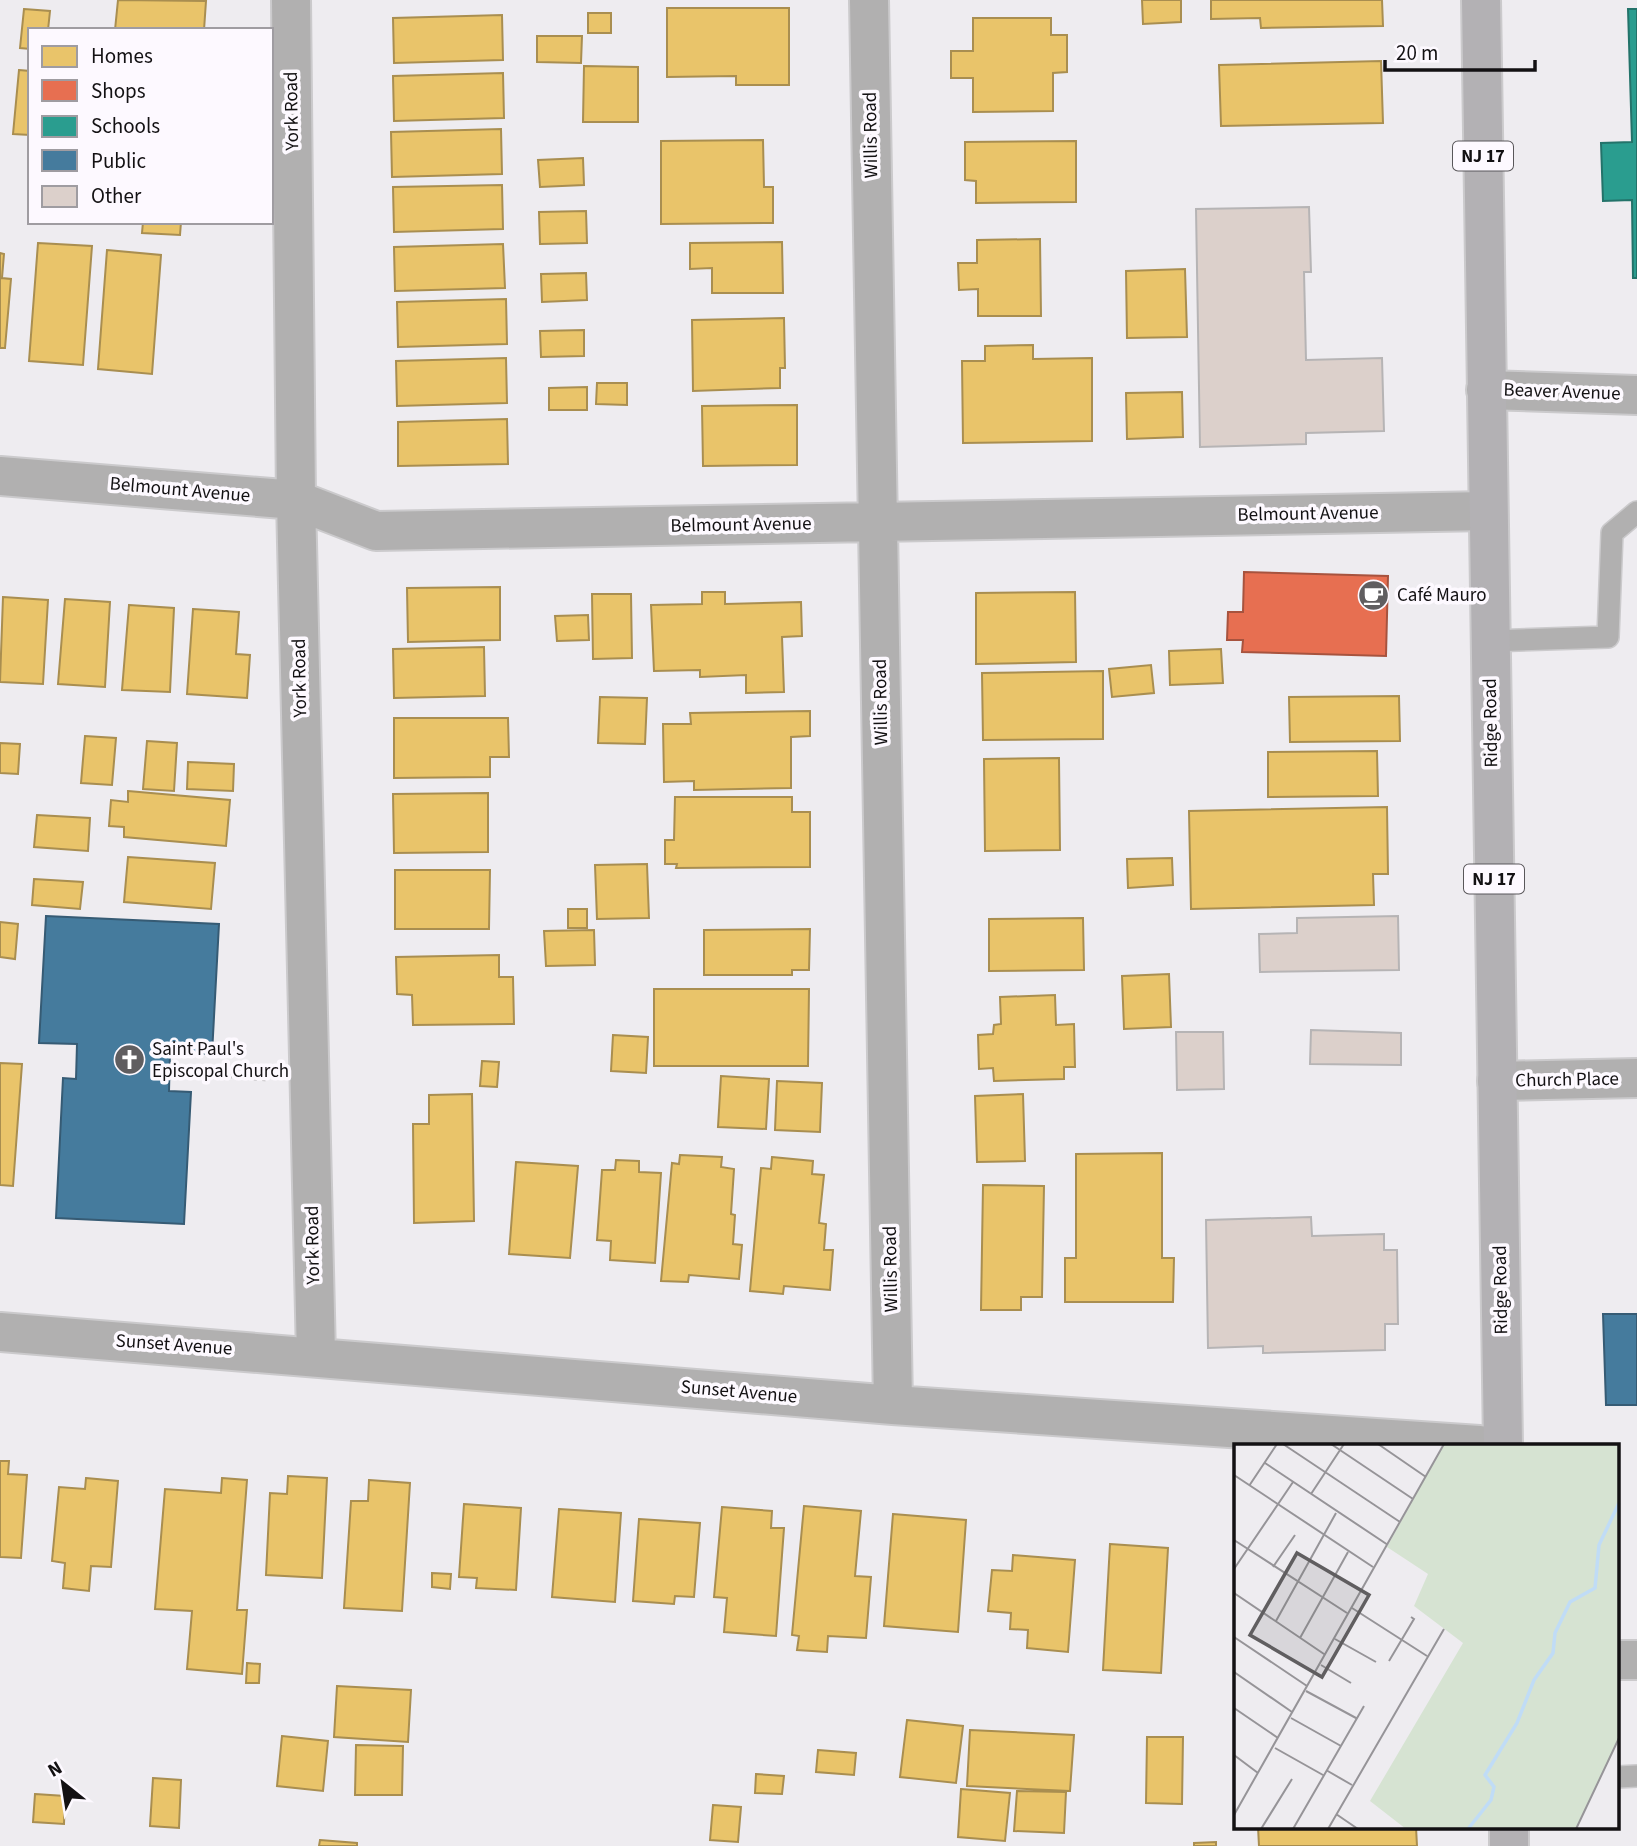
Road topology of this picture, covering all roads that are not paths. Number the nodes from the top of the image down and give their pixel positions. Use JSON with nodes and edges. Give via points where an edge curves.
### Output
{"nodes":[{"id":1,"x":291,"y":0,"type":"edge"},
{"id":2,"x":869,"y":0,"type":"edge"},
{"id":3,"x":1481,"y":0,"type":"edge"},
{"id":4,"x":1486,"y":390,"type":"junction"},
{"id":5,"x":1637,"y":395,"type":"edge"},
{"id":6,"x":0,"y":476,"type":"edge"},
{"id":7,"x":296,"y":500,"type":"junction"},
{"id":8,"x":1488,"y":512,"type":"junction"},
{"id":9,"x":1637,"y":512,"type":"edge"},
{"id":10,"x":878,"y":523,"type":"junction"},
{"id":11,"x":1490,"y":641,"type":"junction"},
{"id":12,"x":1637,"y":1078,"type":"edge"},
{"id":13,"x":1497,"y":1081,"type":"junction"},
{"id":14,"x":0,"y":1332,"type":"edge"},
{"id":15,"x":316,"y":1356,"type":"junction"},
{"id":16,"x":893,"y":1405,"type":"junction"},
{"id":17,"x":1464,"y":1444,"type":"edge"},
{"id":18,"x":1503,"y":1444,"type":"edge"},
{"id":19,"x":1509,"y":1828,"type":"edge"},
{"id":20,"x":1509,"y":1846,"type":"edge"}],
"edges":[{"from":1,"to":7,"type":"street","name":"York Road"},
{"from":2,"to":10,"type":"street","name":"Willis Road"},
{"from":3,"to":4,"type":"main road","name":"Ridge Road","number":"NJ 17"},
{"from":4,"to":5,"type":"street","name":"Beaver Avenue"},
{"from":4,"to":8,"type":"main road","name":"Ridge Road","number":"NJ 17"},
{"from":6,"to":7,"type":"street","name":"Belmount Avenue"},
{"from":7,"to":10,"type":"street","name":"Belmount Avenue","via":[[376,531]]},
{"from":7,"to":15,"type":"street","name":"York Road"},
{"from":8,"to":10,"type":"street","name":"Belmount Avenue"},
{"from":8,"to":11,"type":"main road","name":"Ridge Road","number":"NJ 17"},
{"from":9,"to":11,"type":"lane","via":[[1612,533],[1608,637]]},
{"from":10,"to":16,"type":"street","name":"Willis Road"},
{"from":11,"to":13,"type":"main road","name":"Ridge Road","number":"NJ 17"},
{"from":12,"to":13,"type":"street","name":"Church Place"},
{"from":13,"to":18,"type":"main road","name":"Ridge Road","number":"NJ 17"},
{"from":14,"to":15,"type":"street","name":"Sunset Avenue"},
{"from":15,"to":16,"type":"street","name":"Sunset Avenue"},
{"from":16,"to":17,"type":"street","name":"Sunset Avenue"},
{"from":19,"to":20,"type":"main road"}]}
